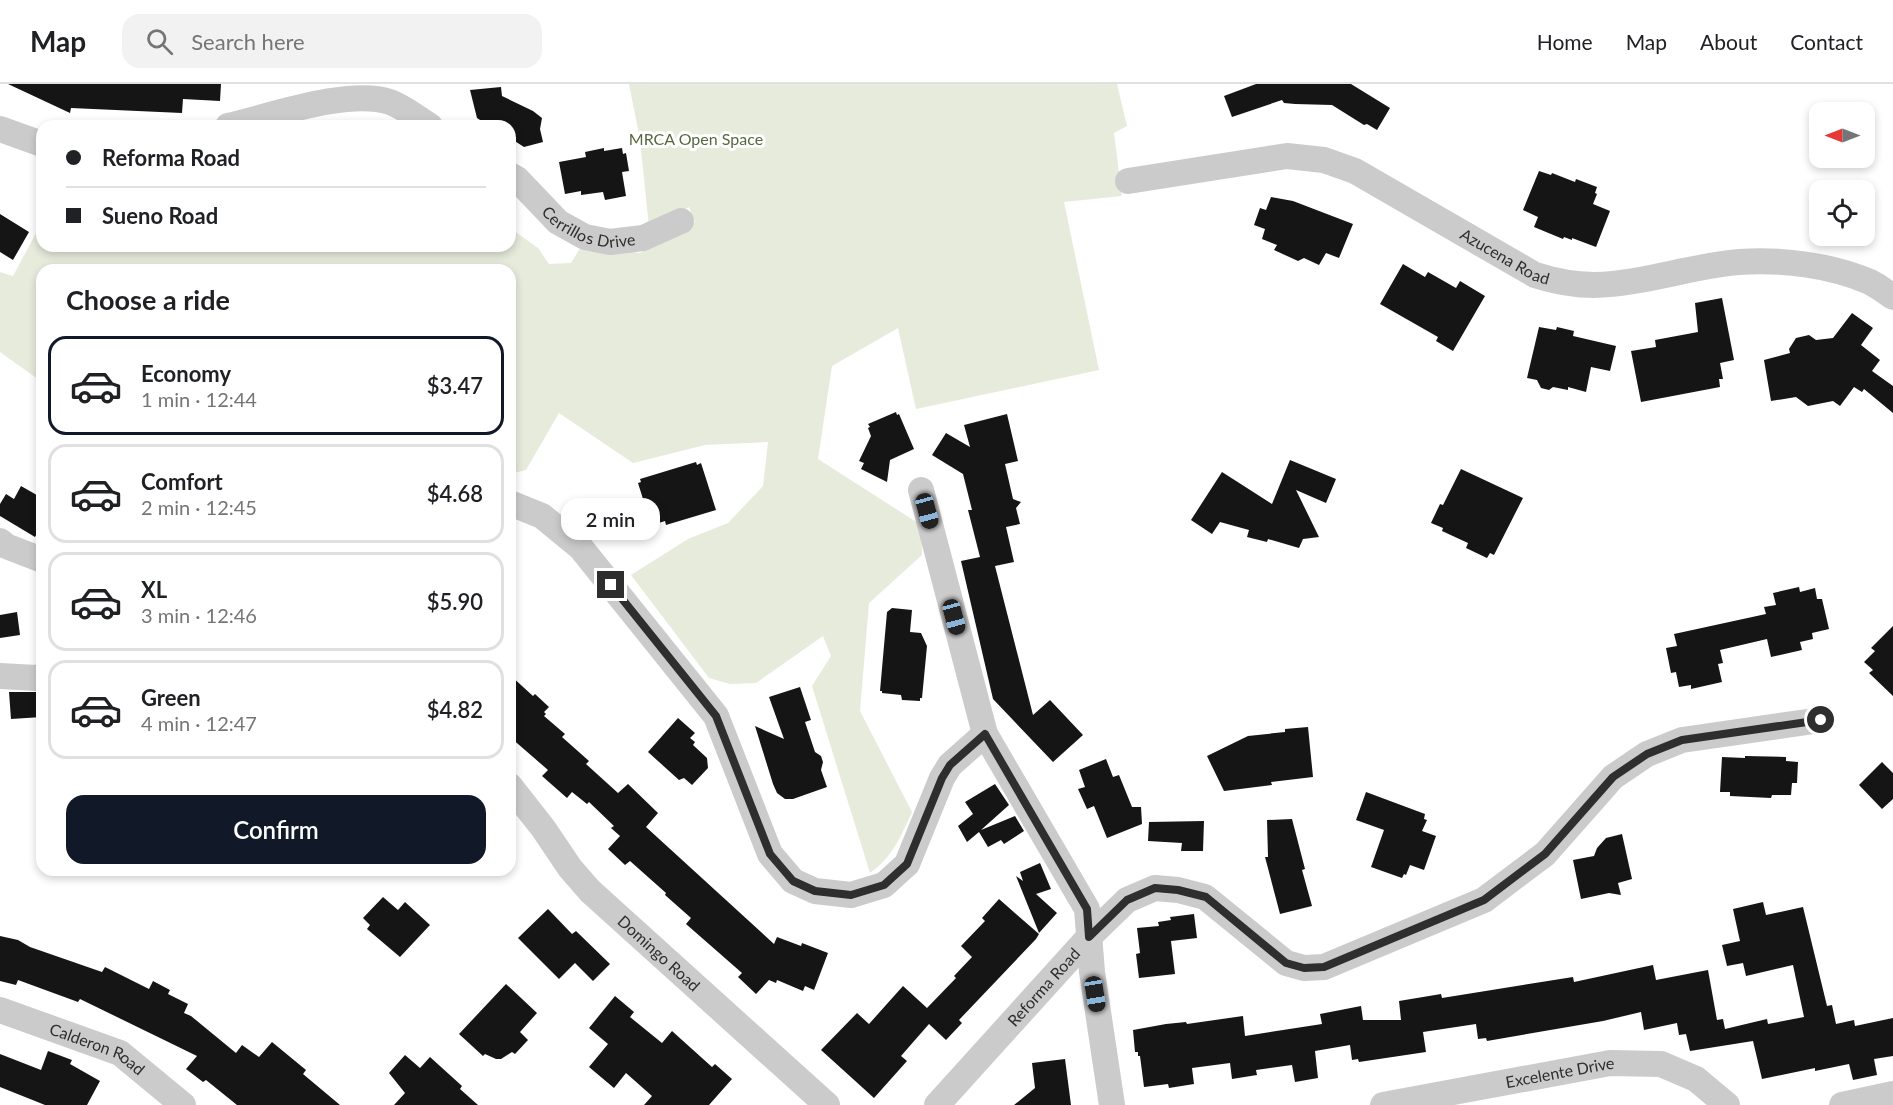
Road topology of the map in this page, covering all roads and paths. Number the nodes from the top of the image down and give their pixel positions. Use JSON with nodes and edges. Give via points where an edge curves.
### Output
{"nodes":[{"id":1,"x":252,"y":120,"type":"edge"},
{"id":2,"x":420,"y":120,"type":"edge"},
{"id":3,"x":0,"y":129,"type":"edge"},
{"id":4,"x":36,"y":142,"type":"edge"},
{"id":5,"x":516,"y":178,"type":"edge"},
{"id":6,"x":1128,"y":181,"type":"dead end"},
{"id":7,"x":681,"y":221,"type":"dead end"},
{"id":8,"x":1893,"y":297,"type":"edge"},
{"id":9,"x":921,"y":490,"type":"dead end"},
{"id":10,"x":516,"y":505,"type":"edge"},
{"id":11,"x":0,"y":541,"type":"edge"},
{"id":12,"x":36,"y":558,"type":"edge"},
{"id":13,"x":0,"y":676,"type":"edge"},
{"id":14,"x":36,"y":678,"type":"edge"},
{"id":15,"x":1821,"y":720,"type":"dead end"},
{"id":16,"x":985,"y":734,"type":"junction"},
{"id":17,"x":516,"y":794,"type":"edge"},
{"id":18,"x":1089,"y":937,"type":"junction"},
{"id":19,"x":0,"y":1010,"type":"edge"},
{"id":20,"x":1893,"y":1094,"type":"edge"},
{"id":21,"x":183,"y":1105,"type":"edge"},
{"id":22,"x":827,"y":1105,"type":"edge"},
{"id":23,"x":937,"y":1105,"type":"edge"},
{"id":24,"x":1112,"y":1105,"type":"edge"},
{"id":25,"x":1383,"y":1105,"type":"edge"},
{"id":26,"x":1727,"y":1105,"type":"edge"},
{"id":27,"x":1842,"y":1105,"type":"edge"}],
"edges":[{"from":1,"to":2,"type":"street","via":[[336,99],[364,97],[391,102]]},
{"from":3,"to":4,"type":"street"},
{"from":5,"to":7,"type":"street","name":"Cerrillos Drive","via":[[558,222],[585,237],[610,242],[643,238]]},
{"from":6,"to":8,"type":"street","name":"Azucena Road","via":[[1287,156],[1324,160],[1355,171],[1535,275],[1559,282],[1617,284],[1737,262],[1774,261],[1842,273],[1871,283]]},
{"from":9,"to":16,"type":"street"},
{"from":10,"to":16,"type":"street","via":[[542,516],[581,548],[716,716],[770,854],[793,881],[815,891],[851,895],[884,885],[907,864],[950,765]]},
{"from":11,"to":12,"type":"street"},
{"from":13,"to":14,"type":"street"},
{"from":15,"to":18,"type":"street","name":"Reforma Road","via":[[1682,740],[1647,754],[1613,777],[1545,854],[1484,900],[1324,967],[1304,968],[1286,963],[1206,897],[1178,890],[1155,888],[1127,900]]},
{"from":16,"to":18,"type":"street","via":[[1087,909]]},
{"from":17,"to":22,"type":"street","name":"Domingo Road","via":[[590,891]]},
{"from":18,"to":23,"type":"street","name":"Reforma Road"},
{"from":18,"to":24,"type":"street"},
{"from":19,"to":21,"type":"street","name":"Calderon Road","via":[[120,1053]]},
{"from":20,"to":27,"type":"street"},
{"from":25,"to":26,"type":"street","name":"Excelente Drive","via":[[1610,1063],[1661,1064],[1696,1079]]}]}
